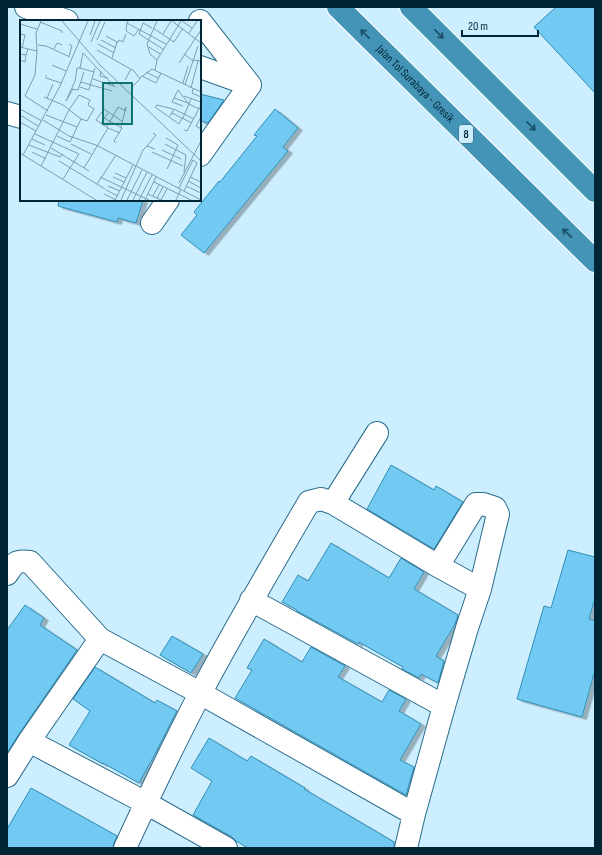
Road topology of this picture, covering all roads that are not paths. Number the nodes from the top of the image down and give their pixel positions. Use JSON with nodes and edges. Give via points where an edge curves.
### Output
{"nodes":[{"id":1,"x":26,"y":7,"type":"edge"},
{"id":2,"x":189,"y":7,"type":"edge"},
{"id":3,"x":338,"y":7,"type":"edge"},
{"id":4,"x":411,"y":7,"type":"edge"},
{"id":5,"x":64,"y":20,"type":"edge"},
{"id":6,"x":199,"y":20,"type":"edge"},
{"id":7,"x":201,"y":22,"type":"edge"},
{"id":8,"x":201,"y":67,"type":"edge"},
{"id":9,"x":250,"y":85,"type":"junction"},
{"id":10,"x":7,"y":113,"type":"edge"},
{"id":11,"x":20,"y":117,"type":"edge"},
{"id":12,"x":201,"y":154,"type":"edge"},
{"id":13,"x":595,"y":191,"type":"edge"},
{"id":14,"x":167,"y":201,"type":"edge"},
{"id":15,"x":152,"y":223,"type":"dead end"},
{"id":16,"x":595,"y":261,"type":"edge"},
{"id":17,"x":377,"y":433,"type":"dead end"},
{"id":18,"x":333,"y":503,"type":"junction"},
{"id":19,"x":438,"y":566,"type":"junction"},
{"id":20,"x":7,"y":574,"type":"edge"},
{"id":21,"x":480,"y":589,"type":"junction"},
{"id":22,"x":251,"y":600,"type":"junction"},
{"id":23,"x":100,"y":639,"type":"junction"},
{"id":24,"x":200,"y":693,"type":"junction"},
{"id":25,"x":444,"y":706,"type":"junction"},
{"id":26,"x":29,"y":741,"type":"junction"},
{"id":27,"x":7,"y":776,"type":"edge"},
{"id":28,"x":146,"y":802,"type":"junction"},
{"id":29,"x":414,"y":814,"type":"junction"},
{"id":30,"x":198,"y":841,"type":"edge"},
{"id":31,"x":125,"y":848,"type":"edge"},
{"id":32,"x":226,"y":848,"type":"edge"},
{"id":33,"x":406,"y":848,"type":"edge"}],
"edges":[{"from":1,"to":5,"type":"street"},
{"from":2,"to":6,"type":"street"},
{"from":16,"to":3,"type":"highway","name":"Jalan Tol Surabaya - Gresik","number":"8","one_way":true},
{"from":4,"to":13,"type":"highway","one_way":true},
{"from":7,"to":9,"type":"street"},
{"from":8,"to":9,"type":"street"},
{"from":9,"to":12,"type":"street"},
{"from":10,"to":11,"type":"street"},
{"from":14,"to":15,"type":"street"},
{"from":17,"to":18,"type":"street"},
{"from":18,"to":19,"type":"street"},
{"from":18,"to":22,"type":"street","via":[[321,499],[309,502]]},
{"from":19,"to":21,"type":"street"},
{"from":19,"to":21,"type":"street","via":[[476,504],[495,508],[498,514]]},
{"from":20,"to":23,"type":"street","via":[[13,565],[20,561],[30,562]]},
{"from":21,"to":25,"type":"street"},
{"from":22,"to":24,"type":"street"},
{"from":22,"to":25,"type":"street"},
{"from":23,"to":24,"type":"street"},
{"from":23,"to":26,"type":"street"},
{"from":24,"to":28,"type":"street"},
{"from":24,"to":29,"type":"street"},
{"from":25,"to":29,"type":"street"},
{"from":26,"to":27,"type":"street"},
{"from":26,"to":28,"type":"street"},
{"from":28,"to":30,"type":"street"},
{"from":28,"to":31,"type":"street"},
{"from":29,"to":33,"type":"street"},
{"from":30,"to":32,"type":"street"}]}
